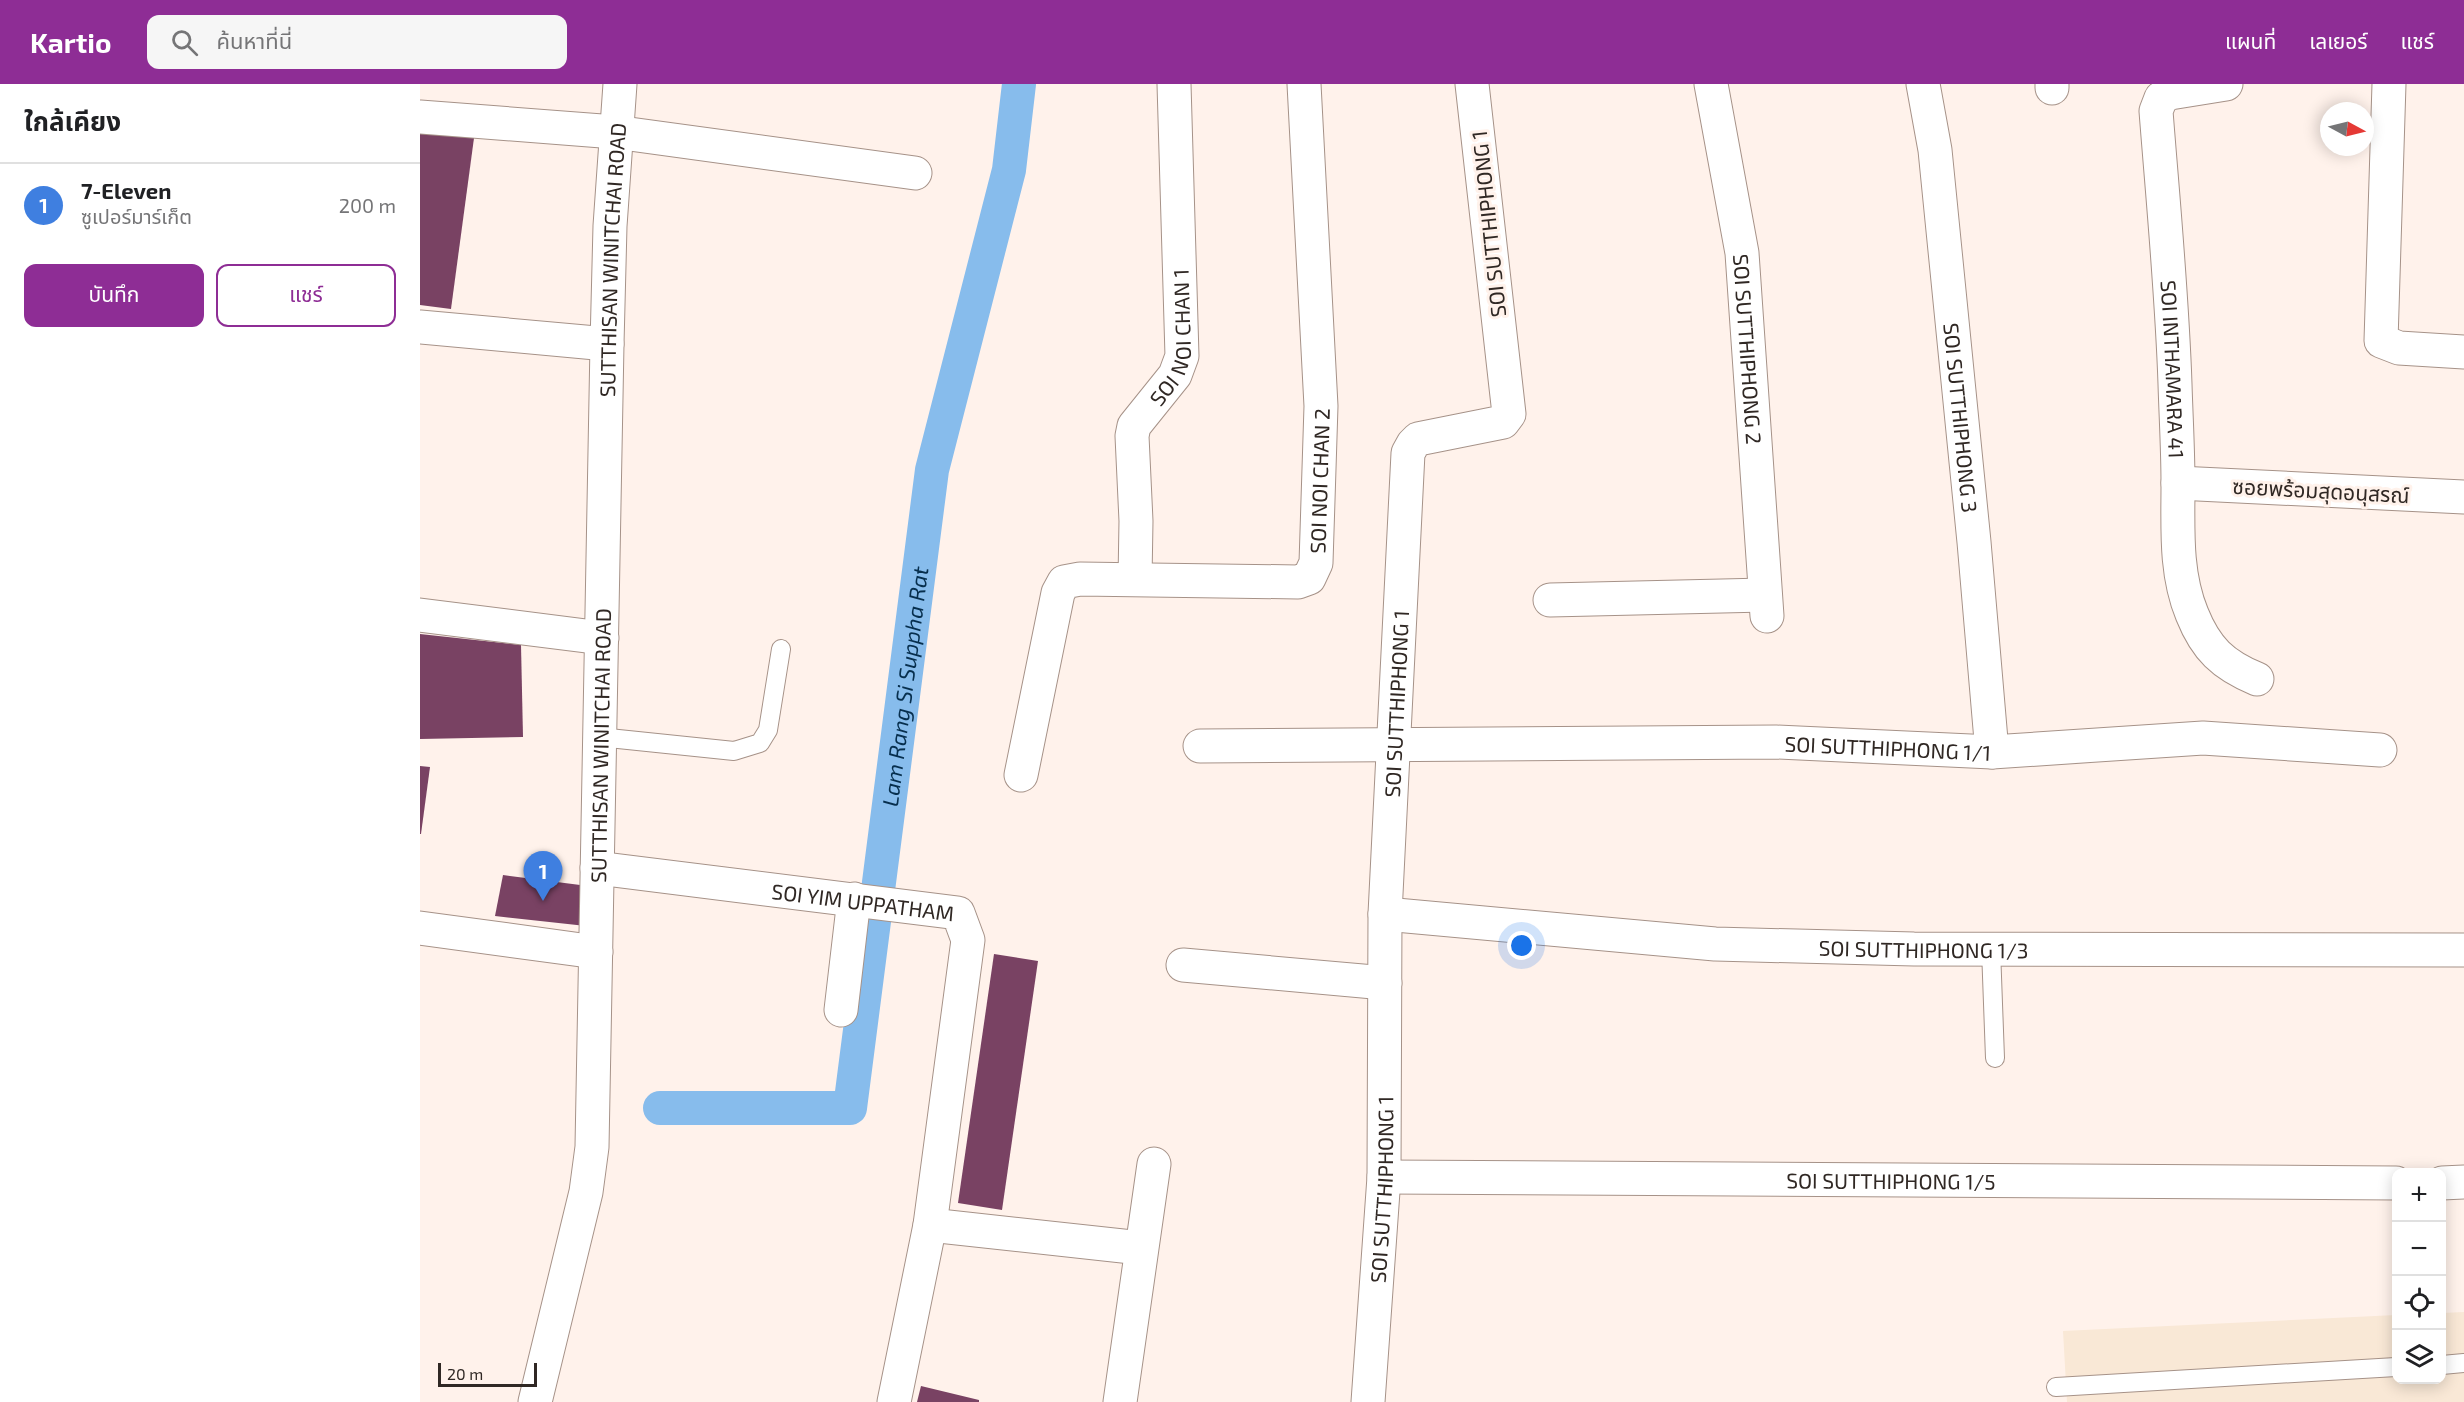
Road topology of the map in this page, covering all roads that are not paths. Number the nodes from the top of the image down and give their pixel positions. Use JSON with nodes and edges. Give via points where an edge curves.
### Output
{"nodes":[{"id":1,"x":620,"y":84,"type":"edge"},
{"id":2,"x":1174,"y":84,"type":"edge"},
{"id":3,"x":1304,"y":84,"type":"edge"},
{"id":4,"x":1473,"y":84,"type":"edge"},
{"id":5,"x":1711,"y":84,"type":"edge"},
{"id":6,"x":1923,"y":84,"type":"edge"},
{"id":7,"x":2226,"y":84,"type":"edge"},
{"id":8,"x":2389,"y":84,"type":"edge"},
{"id":9,"x":420,"y":117,"type":"edge"},
{"id":10,"x":615,"y":132,"type":"junction"},
{"id":11,"x":915,"y":173,"type":"dead end"},
{"id":12,"x":420,"y":327,"type":"edge"},
{"id":13,"x":607,"y":344,"type":"junction"},
{"id":14,"x":2464,"y":352,"type":"edge"},
{"id":15,"x":2178,"y":483,"type":"junction"},
{"id":16,"x":2464,"y":497,"type":"edge"},
{"id":17,"x":1135,"y":579,"type":"junction"},
{"id":18,"x":1550,"y":600,"type":"dead end"},
{"id":19,"x":420,"y":615,"type":"edge"},
{"id":20,"x":602,"y":638,"type":"junction"},
{"id":21,"x":781,"y":649,"type":"dead end"},
{"id":22,"x":2257,"y":680,"type":"dead end"},
{"id":23,"x":599,"y":736,"type":"junction"},
{"id":24,"x":1200,"y":746,"type":"dead end"},
{"id":25,"x":1395,"y":746,"type":"junction"},
{"id":26,"x":2380,"y":750,"type":"dead end"},
{"id":27,"x":1992,"y":752,"type":"junction"},
{"id":28,"x":1021,"y":775,"type":"dead end"},
{"id":29,"x":597,"y":868,"type":"junction"},
{"id":30,"x":858,"y":899,"type":"junction"},
{"id":31,"x":1385,"y":914,"type":"junction"},
{"id":32,"x":420,"y":928,"type":"edge"},
{"id":33,"x":1991,"y":949,"type":"junction"},
{"id":34,"x":2464,"y":950,"type":"edge"},
{"id":35,"x":596,"y":952,"type":"junction"},
{"id":36,"x":1183,"y":965,"type":"dead end"},
{"id":37,"x":1385,"y":983,"type":"junction"},
{"id":38,"x":842,"y":1010,"type":"dead end"},
{"id":39,"x":1995,"y":1058,"type":"dead end"},
{"id":40,"x":1154,"y":1164,"type":"dead end"},
{"id":41,"x":1384,"y":1177,"type":"junction"},
{"id":42,"x":2464,"y":1182,"type":"edge"},
{"id":43,"x":2446,"y":1183,"type":"edge"},
{"id":44,"x":2392,"y":1184,"type":"edge"},
{"id":45,"x":930,"y":1225,"type":"junction"},
{"id":46,"x":1141,"y":1248,"type":"junction"},
{"id":47,"x":2464,"y":1363,"type":"edge"},
{"id":48,"x":2446,"y":1365,"type":"edge"},
{"id":49,"x":2392,"y":1367,"type":"edge"},
{"id":50,"x":2056,"y":1387,"type":"dead end"},
{"id":51,"x":539,"y":1401,"type":"edge"},
{"id":52,"x":894,"y":1402,"type":"edge"},
{"id":53,"x":1120,"y":1402,"type":"edge"},
{"id":54,"x":1368,"y":1402,"type":"edge"}],
"edges":[{"from":1,"to":10,"type":"street","name":"SUTTHISAN WINITCHAI ROAD"},
{"from":2,"to":17,"type":"street","name":"SOI NOI CHAN 1","via":[[1182,356],[1175,375],[1140,418],[1132,436]]},
{"from":3,"to":17,"type":"street","name":"SOI NOI CHAN 2","via":[[1321,405],[1316,563],[1309,578],[1298,582]]},
{"from":4,"to":25,"type":"street","name":"SOI SUTTHIPHONG 1","via":[[1509,414],[1503,422],[1418,439],[1408,453]]},
{"from":5,"to":18,"type":"street","name":"SOI SUTTHIPHONG 2","via":[[1742,253],[1766,606]]},
{"from":6,"to":27,"type":"street","name":"SOI SUTTHIPHONG 3","via":[[1935,150]]},
{"from":7,"to":15,"type":"street","name":"SOI INTHAMARA 41","via":[[2170,93],[2161,98],[2156,111]]},
{"from":8,"to":14,"type":"street","via":[[2381,341],[2399,348]]},
{"from":9,"to":10,"type":"street"},
{"from":10,"to":11,"type":"street"},
{"from":10,"to":13,"type":"street","name":"SUTTHISAN WINITCHAI ROAD"},
{"from":12,"to":13,"type":"street"},
{"from":13,"to":20,"type":"street","name":"SUTTHISAN WINITCHAI ROAD"},
{"from":15,"to":16,"type":"street","name":"ซอยพร้อมสุดอนุสรณ์"},
{"from":15,"to":22,"type":"street","name":"SOI INTHAMARA 41","via":[[2179,561],[2192,614],[2213,652]]},
{"from":17,"to":28,"type":"street","name":"SOI NOI CHAN 2","via":[[1064,582],[1058,593]]},
{"from":19,"to":20,"type":"street"},
{"from":20,"to":23,"type":"street","name":"SUTTHISAN WINITCHAI ROAD"},
{"from":21,"to":23,"type":"lane","via":[[768,730],[760,743],[734,751]]},
{"from":23,"to":29,"type":"street","name":"SUTTHISAN WINITCHAI ROAD"},
{"from":24,"to":25,"type":"street","name":"SOI SUTTHIPHONG 1/1"},
{"from":25,"to":27,"type":"street","name":"SOI SUTTHIPHONG 1/1","via":[[1776,742]]},
{"from":25,"to":31,"type":"street","name":"SOI SUTTHIPHONG 1"},
{"from":26,"to":27,"type":"street","name":"SOI SUTTHIPHONG 1/1","via":[[2203,738]]},
{"from":29,"to":30,"type":"street","name":"SOI YIM UPPATHAM"},
{"from":29,"to":35,"type":"street","name":"SUTTHISAN WINITCHAI ROAD"},
{"from":30,"to":38,"type":"street"},
{"from":30,"to":45,"type":"street","name":"SOI YIM UPPATHAM","via":[[958,913],[968,940]]},
{"from":31,"to":33,"type":"street","name":"SOI SUTTHIPHONG 1/3","via":[[1715,944]]},
{"from":31,"to":37,"type":"street","name":"SOI SUTTHIPHONG 1"},
{"from":32,"to":35,"type":"street"},
{"from":33,"to":34,"type":"street","name":"SOI SUTTHIPHONG 1/3"},
{"from":33,"to":39,"type":"lane"},
{"from":35,"to":51,"type":"street","name":"SUTTHISAN WINITCHAI ROAD","via":[[592,1147],[586,1192]]},
{"from":36,"to":37,"type":"street"},
{"from":37,"to":41,"type":"street","name":"SOI SUTTHIPHONG 1"},
{"from":40,"to":46,"type":"street"},
{"from":41,"to":44,"type":"street","name":"SOI SUTTHIPHONG 1/5"},
{"from":41,"to":54,"type":"street","name":"SOI SUTTHIPHONG 1"},
{"from":42,"to":43,"type":"street"},
{"from":45,"to":46,"type":"street"},
{"from":45,"to":52,"type":"street","name":"SOI YIM UPPATHAM"},
{"from":46,"to":53,"type":"street"},
{"from":47,"to":48,"type":"lane"},
{"from":49,"to":50,"type":"lane"}]}
